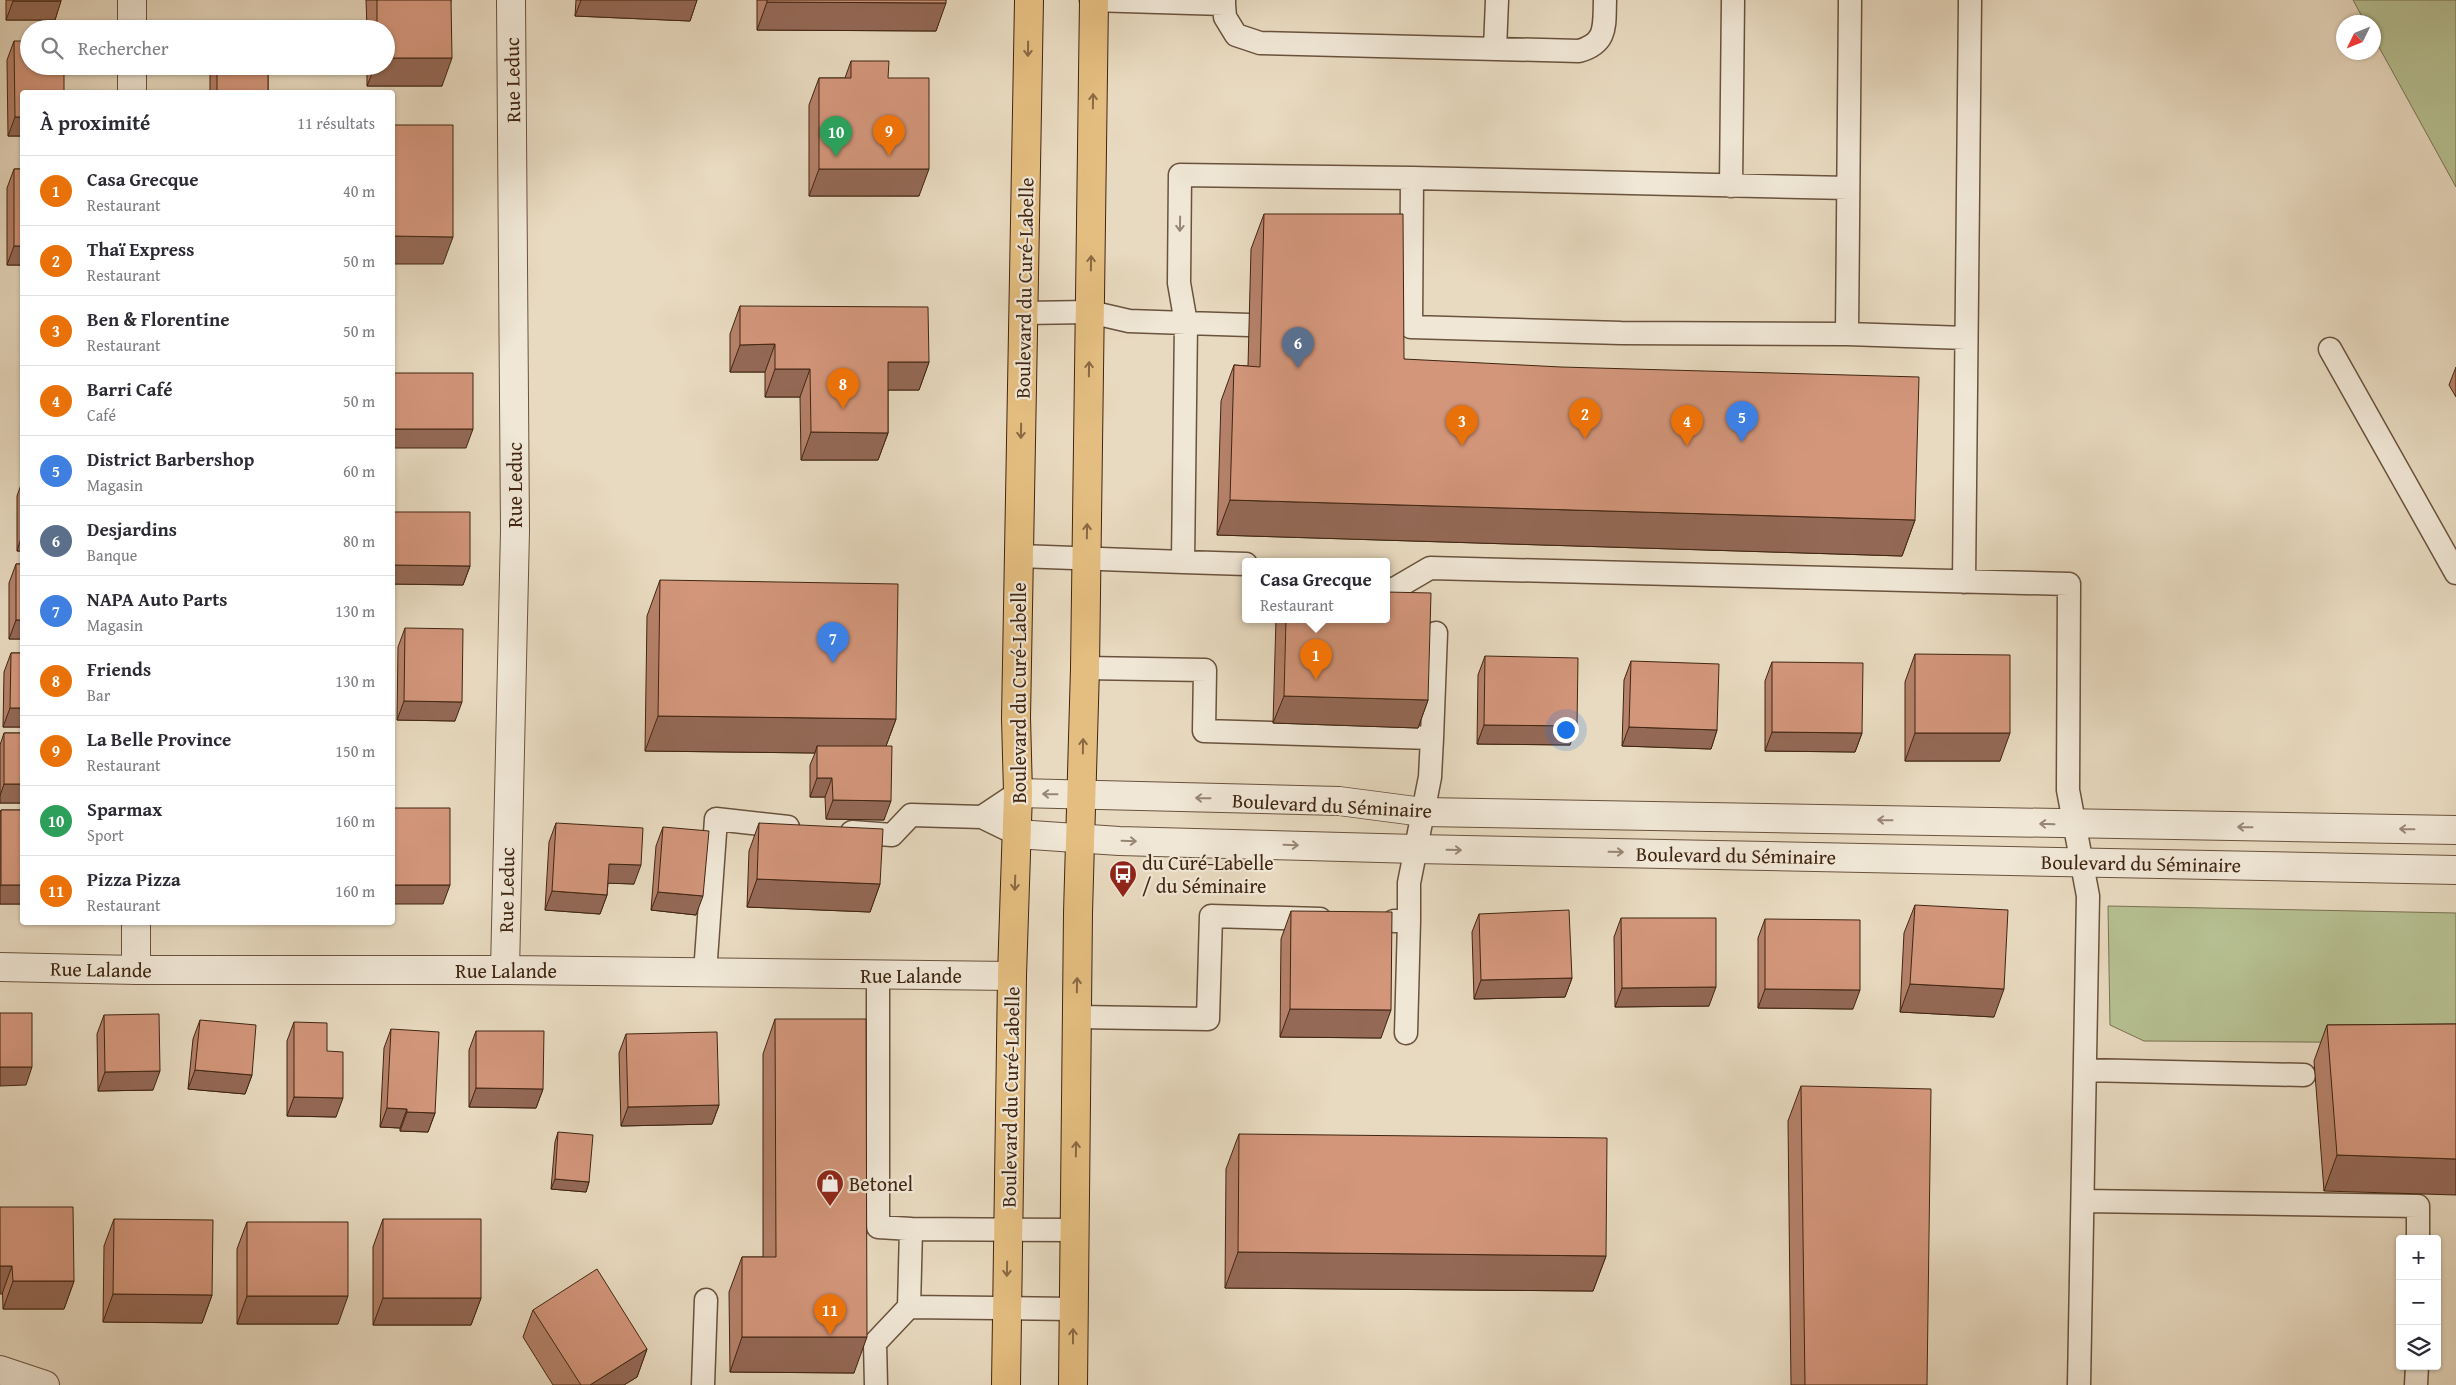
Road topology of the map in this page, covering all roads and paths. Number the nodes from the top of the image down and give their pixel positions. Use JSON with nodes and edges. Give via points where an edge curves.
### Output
{"nodes":[{"id":1,"x":132,"y":0,"type":"edge"},
{"id":2,"x":511,"y":0,"type":"edge"},
{"id":3,"x":1029,"y":0,"type":"edge"},
{"id":4,"x":1093,"y":0,"type":"edge"},
{"id":5,"x":1497,"y":0,"type":"edge"},
{"id":6,"x":1605,"y":0,"type":"edge"},
{"id":7,"x":1733,"y":0,"type":"edge"},
{"id":8,"x":1850,"y":0,"type":"edge"},
{"id":9,"x":1970,"y":0,"type":"edge"},
{"id":10,"x":1224,"y":2,"type":"edge"},
{"id":11,"x":132,"y":20,"type":"edge"},
{"id":12,"x":1495,"y":49,"type":"junction"},
{"id":13,"x":132,"y":75,"type":"edge"},
{"id":14,"x":132,"y":90,"type":"edge"},
{"id":15,"x":1412,"y":178,"type":"junction"},
{"id":16,"x":1732,"y":186,"type":"junction"},
{"id":17,"x":1848,"y":188,"type":"junction"},
{"id":18,"x":1090,"y":312,"type":"junction"},
{"id":19,"x":1023,"y":313,"type":"junction"},
{"id":20,"x":1186,"y":323,"type":"junction"},
{"id":21,"x":1249,"y":324,"type":"dead end"},
{"id":22,"x":1847,"y":334,"type":"junction"},
{"id":23,"x":1966,"y":338,"type":"junction"},
{"id":24,"x":2330,"y":349,"type":"dead end"},
{"id":25,"x":1020,"y":556,"type":"junction"},
{"id":26,"x":1086,"y":559,"type":"junction"},
{"id":27,"x":1183,"y":562,"type":"junction"},
{"id":28,"x":1242,"y":564,"type":"edge"},
{"id":29,"x":2456,"y":573,"type":"edge"},
{"id":30,"x":1964,"y":582,"type":"junction"},
{"id":31,"x":1390,"y":589,"type":"edge"},
{"id":32,"x":1436,"y":633,"type":"dead end"},
{"id":33,"x":1085,"y":668,"type":"junction"},
{"id":34,"x":1432,"y":738,"type":"junction"},
{"id":35,"x":1018,"y":793,"type":"junction"},
{"id":36,"x":1082,"y":795,"type":"junction"},
{"id":37,"x":1424,"y":812,"type":"junction"},
{"id":38,"x":982,"y":817,"type":"junction"},
{"id":39,"x":2074,"y":824,"type":"junction"},
{"id":40,"x":2456,"y":830,"type":"edge"},
{"id":41,"x":1017,"y":834,"type":"junction"},
{"id":42,"x":1080,"y":837,"type":"junction"},
{"id":43,"x":1416,"y":849,"type":"junction"},
{"id":44,"x":2082,"y":861,"type":"junction"},
{"id":45,"x":2456,"y":870,"type":"edge"},
{"id":46,"x":1340,"y":920,"type":"edge"},
{"id":47,"x":1369,"y":920,"type":"edge"},
{"id":48,"x":1409,"y":921,"type":"junction"},
{"id":49,"x":136,"y":925,"type":"edge"},
{"id":50,"x":0,"y":967,"type":"edge"},
{"id":51,"x":136,"y":970,"type":"junction"},
{"id":52,"x":506,"y":970,"type":"junction"},
{"id":53,"x":705,"y":973,"type":"junction"},
{"id":54,"x":878,"y":975,"type":"junction"},
{"id":55,"x":1012,"y":976,"type":"junction"},
{"id":56,"x":1077,"y":1017,"type":"junction"},
{"id":57,"x":1406,"y":1033,"type":"dead end"},
{"id":58,"x":2085,"y":1070,"type":"junction"},
{"id":59,"x":2304,"y":1075,"type":"dead end"},
{"id":60,"x":2083,"y":1201,"type":"junction"},
{"id":61,"x":911,"y":1229,"type":"junction"},
{"id":62,"x":1008,"y":1230,"type":"junction"},
{"id":63,"x":1075,"y":1230,"type":"junction"},
{"id":64,"x":2418,"y":1235,"type":"edge"},
{"id":65,"x":706,"y":1300,"type":"dead end"},
{"id":66,"x":909,"y":1307,"type":"junction"},
{"id":67,"x":1007,"y":1308,"type":"junction"},
{"id":68,"x":1073,"y":1309,"type":"junction"},
{"id":69,"x":0,"y":1370,"type":"edge"},
{"id":70,"x":2417,"y":1370,"type":"edge"},
{"id":71,"x":44,"y":1385,"type":"edge"},
{"id":72,"x":703,"y":1385,"type":"edge"},
{"id":73,"x":876,"y":1385,"type":"edge"},
{"id":74,"x":1006,"y":1385,"type":"edge"},
{"id":75,"x":1073,"y":1385,"type":"edge"},
{"id":76,"x":2079,"y":1385,"type":"edge"},
{"id":77,"x":2416,"y":1385,"type":"edge"}],
"edges":[{"from":1,"to":11,"type":"street"},
{"from":2,"to":52,"type":"street","name":"Rue Leduc","via":[[514,531]]},
{"from":3,"to":19,"type":"main road","name":"Boulevard du Curé-Labelle","one_way":true},
{"from":4,"to":10,"type":"lane"},
{"from":18,"to":4,"type":"main road","one_way":true},
{"from":5,"to":12,"type":"lane"},
{"from":6,"to":12,"type":"lane","via":[[1604,30],[1599,41],[1590,48],[1579,51]]},
{"from":7,"to":16,"type":"lane"},
{"from":8,"to":17,"type":"lane"},
{"from":9,"to":23,"type":"lane"},
{"from":10,"to":12,"type":"lane","via":[[1225,17],[1236,36],[1260,44]]},
{"from":13,"to":14,"type":"street"},
{"from":15,"to":16,"type":"lane"},
{"from":15,"to":20,"type":"lane","one_way":true,"via":[[1180,176],[1178,283]]},
{"from":15,"to":22,"type":"lane","via":[[1400,326],[1622,333]]},
{"from":16,"to":17,"type":"lane"},
{"from":17,"to":22,"type":"lane"},
{"from":18,"to":19,"type":"lane"},
{"from":18,"to":20,"type":"lane","via":[[1129,320]]},
{"from":26,"to":18,"type":"main road","one_way":true},
{"from":19,"to":25,"type":"main road","name":"Boulevard du Curé-Labelle","one_way":true},
{"from":20,"to":21,"type":"lane"},
{"from":20,"to":27,"type":"lane"},
{"from":22,"to":23,"type":"lane"},
{"from":23,"to":30,"type":"lane"},
{"from":24,"to":29,"type":"lane"},
{"from":25,"to":26,"type":"lane"},
{"from":25,"to":35,"type":"main road","name":"Boulevard du Curé-Labelle","via":[[1016,725]]},
{"from":26,"to":27,"type":"lane"},
{"from":26,"to":33,"type":"main road"},
{"from":27,"to":28,"type":"lane"},
{"from":30,"to":31,"type":"lane","via":[[1430,568]]},
{"from":30,"to":39,"type":"lane","via":[[2069,584],[2068,790]]},
{"from":32,"to":34,"type":"lane"},
{"from":33,"to":34,"type":"lane","via":[[1205,670],[1204,731]]},
{"from":36,"to":33,"type":"main road","one_way":true},
{"from":34,"to":37,"type":"lane"},
{"from":36,"to":35,"type":"street","name":"Boulevard du Séminaire","one_way":true},
{"from":35,"to":38,"type":"lane"},
{"from":35,"to":41,"type":"main road","name":"Boulevard du Curé-Labelle"},
{"from":37,"to":36,"type":"street","name":"Boulevard du Séminaire","one_way":true,"via":[[1339,802]]},
{"from":36,"to":42,"type":"main road"},
{"from":39,"to":37,"type":"street","name":"Boulevard du Séminaire","one_way":true},
{"from":37,"to":43,"type":"lane"},
{"from":38,"to":41,"type":"lane"},
{"from":38,"to":53,"type":"lane","via":[[911,815],[892,834],[716,819]]},
{"from":40,"to":39,"type":"street","name":"Boulevard du Séminaire","one_way":true},
{"from":39,"to":44,"type":"lane"},
{"from":41,"to":42,"type":"street","name":"Boulevard du Séminaire"},
{"from":41,"to":55,"type":"main road","name":"Boulevard du Curé-Labelle","one_way":true},
{"from":42,"to":43,"type":"street","name":"Boulevard du Séminaire","one_way":true},
{"from":56,"to":42,"type":"main road","one_way":true},
{"from":43,"to":44,"type":"street","name":"Boulevard du Séminaire","one_way":true},
{"from":43,"to":48,"type":"lane","via":[[1409,883]]},
{"from":44,"to":45,"type":"street","name":"Boulevard du Séminaire"},
{"from":44,"to":58,"type":"lane","via":[[2088,896]]},
{"from":46,"to":56,"type":"lane","via":[[1211,916],[1208,1018]]},
{"from":47,"to":48,"type":"lane"},
{"from":48,"to":57,"type":"lane"},
{"from":49,"to":51,"type":"street"},
{"from":50,"to":51,"type":"street","name":"Rue Lalande"},
{"from":51,"to":52,"type":"street","name":"Rue Lalande"},
{"from":52,"to":53,"type":"street","name":"Rue Lalande"},
{"from":53,"to":54,"type":"street","name":"Rue Lalande"},
{"from":54,"to":55,"type":"street","name":"Rue Lalande"},
{"from":54,"to":61,"type":"lane","via":[[878,1227]]},
{"from":55,"to":62,"type":"main road","name":"Boulevard du Curé-Labelle"},
{"from":63,"to":56,"type":"main road","one_way":true},
{"from":58,"to":59,"type":"lane"},
{"from":58,"to":60,"type":"lane"},
{"from":60,"to":64,"type":"lane","via":[[2418,1206]]},
{"from":60,"to":76,"type":"lane"},
{"from":61,"to":62,"type":"lane"},
{"from":61,"to":66,"type":"lane"},
{"from":62,"to":63,"type":"lane"},
{"from":62,"to":67,"type":"main road","name":"Boulevard du Curé-Labelle","one_way":true},
{"from":63,"to":68,"type":"main road"},
{"from":65,"to":72,"type":"lane"},
{"from":66,"to":67,"type":"lane"},
{"from":66,"to":73,"type":"lane","via":[[876,1343]]},
{"from":67,"to":68,"type":"lane"},
{"from":67,"to":74,"type":"main road","name":"Boulevard du Curé-Labelle"},
{"from":75,"to":68,"type":"main road","one_way":true},
{"from":69,"to":71,"type":"street"},
{"from":70,"to":77,"type":"lane"}]}
